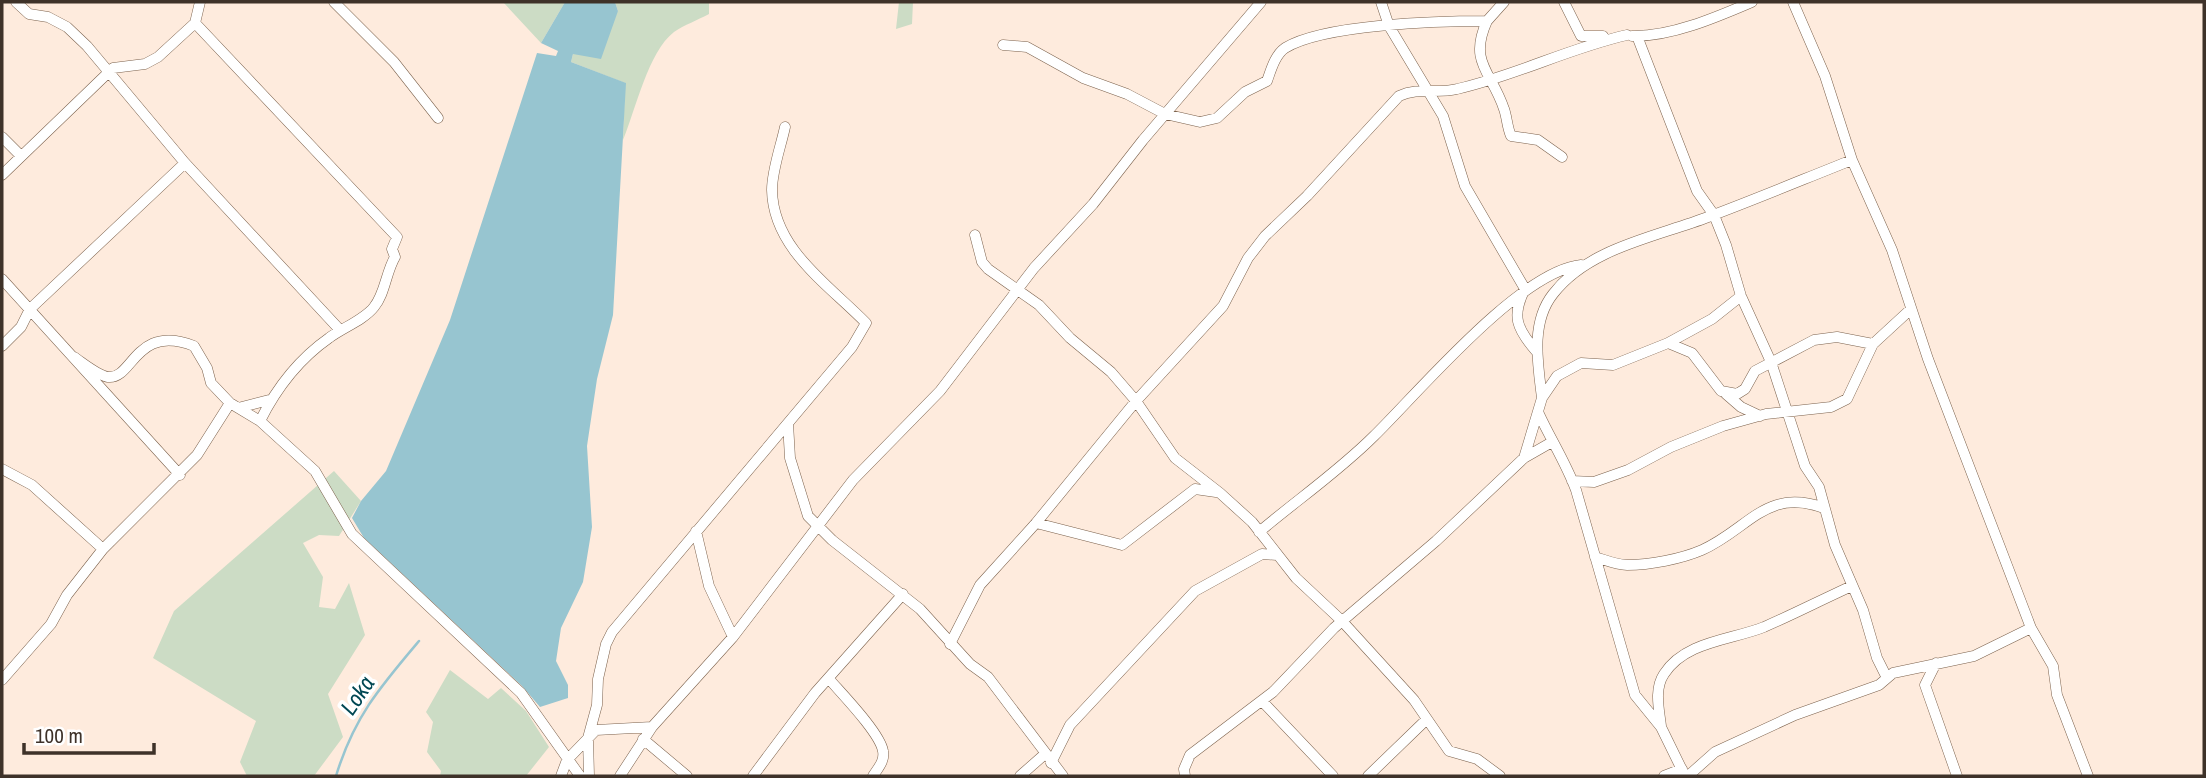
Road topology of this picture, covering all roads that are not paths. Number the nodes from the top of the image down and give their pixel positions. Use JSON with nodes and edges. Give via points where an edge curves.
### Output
{"nodes":[{"id":1,"x":16,"y":2,"type":"edge"},
{"id":2,"x":200,"y":2,"type":"edge"},
{"id":3,"x":334,"y":2,"type":"edge"},
{"id":4,"x":1261,"y":2,"type":"edge"},
{"id":5,"x":1381,"y":2,"type":"edge"},
{"id":6,"x":1504,"y":2,"type":"edge"},
{"id":7,"x":1564,"y":2,"type":"edge"},
{"id":8,"x":1752,"y":2,"type":"edge"},
{"id":9,"x":1793,"y":2,"type":"edge"},
{"id":10,"x":1486,"y":21,"type":"junction"},
{"id":11,"x":195,"y":23,"type":"junction"},
{"id":12,"x":1389,"y":26,"type":"junction"},
{"id":13,"x":1632,"y":36,"type":"junction"},
{"id":14,"x":1003,"y":45,"type":"dead end"},
{"id":15,"x":108,"y":72,"type":"junction"},
{"id":16,"x":1489,"y":79,"type":"junction"},
{"id":17,"x":1427,"y":90,"type":"junction"},
{"id":18,"x":1165,"y":114,"type":"junction"},
{"id":19,"x":439,"y":118,"type":"dead end"},
{"id":20,"x":785,"y":127,"type":"dead end"},
{"id":21,"x":2,"y":137,"type":"edge"},
{"id":22,"x":21,"y":156,"type":"junction"},
{"id":23,"x":1562,"y":157,"type":"dead end"},
{"id":24,"x":1852,"y":160,"type":"junction"},
{"id":25,"x":185,"y":163,"type":"junction"},
{"id":26,"x":2,"y":175,"type":"edge"},
{"id":27,"x":1714,"y":215,"type":"junction"},
{"id":28,"x":975,"y":235,"type":"dead end"},
{"id":29,"x":1589,"y":264,"type":"junction"},
{"id":30,"x":2,"y":279,"type":"edge"},
{"id":31,"x":1525,"y":289,"type":"junction"},
{"id":32,"x":1017,"y":292,"type":"junction"},
{"id":33,"x":1741,"y":296,"type":"junction"},
{"id":34,"x":30,"y":309,"type":"junction"},
{"id":35,"x":1912,"y":309,"type":"junction"},
{"id":36,"x":340,"y":330,"type":"junction"},
{"id":37,"x":1668,"y":343,"type":"junction"},
{"id":38,"x":1873,"y":344,"type":"junction"},
{"id":39,"x":2,"y":346,"type":"edge"},
{"id":40,"x":1536,"y":351,"type":"junction"},
{"id":41,"x":74,"y":357,"type":"junction"},
{"id":42,"x":1771,"y":362,"type":"junction"},
{"id":43,"x":1723,"y":391,"type":"junction"},
{"id":44,"x":1542,"y":398,"type":"junction"},
{"id":45,"x":269,"y":400,"type":"junction"},
{"id":46,"x":1136,"y":401,"type":"junction"},
{"id":47,"x":234,"y":406,"type":"junction"},
{"id":48,"x":1787,"y":412,"type":"junction"},
{"id":49,"x":1539,"y":414,"type":"junction"},
{"id":50,"x":1760,"y":416,"type":"junction"},
{"id":51,"x":260,"y":421,"type":"junction"},
{"id":52,"x":788,"y":424,"type":"junction"},
{"id":53,"x":1552,"y":442,"type":"junction"},
{"id":54,"x":1524,"y":458,"type":"junction"},
{"id":55,"x":2,"y":469,"type":"edge"},
{"id":56,"x":180,"y":475,"type":"junction"},
{"id":57,"x":1572,"y":481,"type":"junction"},
{"id":58,"x":1220,"y":493,"type":"junction"},
{"id":59,"x":1824,"y":508,"type":"junction"},
{"id":60,"x":1036,"y":523,"type":"junction"},
{"id":61,"x":818,"y":526,"type":"junction"},
{"id":62,"x":696,"y":531,"type":"junction"},
{"id":63,"x":1259,"y":532,"type":"junction"},
{"id":64,"x":103,"y":549,"type":"junction"},
{"id":65,"x":1277,"y":555,"type":"junction"},
{"id":66,"x":1595,"y":557,"type":"junction"},
{"id":67,"x":1852,"y":586,"type":"junction"},
{"id":68,"x":903,"y":594,"type":"junction"},
{"id":69,"x":1342,"y":621,"type":"junction"},
{"id":70,"x":2031,"y":628,"type":"junction"},
{"id":71,"x":733,"y":637,"type":"junction"},
{"id":72,"x":950,"y":644,"type":"junction"},
{"id":73,"x":1936,"y":663,"type":"junction"},
{"id":74,"x":1887,"y":678,"type":"junction"},
{"id":75,"x":829,"y":679,"type":"junction"},
{"id":76,"x":2,"y":680,"type":"edge"},
{"id":77,"x":1262,"y":701,"type":"junction"},
{"id":78,"x":1427,"y":719,"type":"junction"},
{"id":79,"x":652,"y":727,"type":"junction"},
{"id":80,"x":1661,"y":727,"type":"junction"},
{"id":81,"x":588,"y":738,"type":"junction"},
{"id":82,"x":643,"y":739,"type":"junction"},
{"id":83,"x":1048,"y":759,"type":"junction"},
{"id":84,"x":567,"y":760,"type":"junction"},
{"id":85,"x":1685,"y":774,"type":"edge"},
{"id":86,"x":561,"y":776,"type":"edge"},
{"id":87,"x":580,"y":776,"type":"edge"},
{"id":88,"x":589,"y":776,"type":"edge"},
{"id":89,"x":620,"y":776,"type":"edge"},
{"id":90,"x":687,"y":776,"type":"edge"},
{"id":91,"x":753,"y":776,"type":"edge"},
{"id":92,"x":873,"y":776,"type":"edge"},
{"id":93,"x":1020,"y":776,"type":"edge"},
{"id":94,"x":1063,"y":776,"type":"edge"},
{"id":95,"x":1185,"y":776,"type":"edge"},
{"id":96,"x":1333,"y":776,"type":"edge"},
{"id":97,"x":1368,"y":776,"type":"edge"},
{"id":98,"x":1500,"y":776,"type":"edge"},
{"id":99,"x":1664,"y":776,"type":"edge"},
{"id":100,"x":1957,"y":776,"type":"edge"},
{"id":101,"x":2088,"y":776,"type":"edge"}],
"edges":[{"from":1,"to":15,"type":"street","via":[[29,14],[67,27]]},
{"from":2,"to":11,"type":"street"},
{"from":3,"to":19,"type":"street","via":[[394,62]]},
{"from":4,"to":18,"type":"street"},
{"from":5,"to":12,"type":"street"},
{"from":6,"to":10,"type":"street"},
{"from":7,"to":13,"type":"street","via":[[1580,36]]},
{"from":8,"to":13,"type":"street","via":[[1675,29]]},
{"from":9,"to":24,"type":"street","via":[[1825,76]]},
{"from":10,"to":12,"type":"street"},
{"from":10,"to":16,"type":"street","via":[[1478,51]]},
{"from":11,"to":15,"type":"street","via":[[153,61]]},
{"from":11,"to":36,"type":"street","via":[[397,237],[393,241],[395,257],[377,302],[366,315]]},
{"from":12,"to":17,"type":"street"},
{"from":12,"to":18,"type":"street","via":[[1317,36],[1285,48],[1268,81],[1245,92],[1217,118],[1200,122]]},
{"from":13,"to":16,"type":"street","via":[[1588,44]]},
{"from":13,"to":27,"type":"street","via":[[1697,191]]},
{"from":14,"to":18,"type":"street","via":[[1027,47]]},
{"from":15,"to":22,"type":"street"},
{"from":15,"to":25,"type":"street"},
{"from":16,"to":17,"type":"street","via":[[1454,90]]},
{"from":16,"to":23,"type":"street","via":[[1504,108],[1511,136],[1538,140]]},
{"from":17,"to":31,"type":"street","via":[[1443,116],[1465,186]]},
{"from":17,"to":46,"type":"street","via":[[1399,96],[1265,236],[1223,306]]},
{"from":18,"to":32,"type":"street"},
{"from":20,"to":52,"type":"street","via":[[772,188],[780,227],[810,271],[866,323],[852,347]]},
{"from":21,"to":22,"type":"street"},
{"from":22,"to":26,"type":"street"},
{"from":24,"to":27,"type":"street"},
{"from":24,"to":35,"type":"street"},
{"from":25,"to":34,"type":"street"},
{"from":25,"to":36,"type":"street"},
{"from":27,"to":29,"type":"street","via":[[1621,247]]},
{"from":27,"to":33,"type":"street"},
{"from":28,"to":32,"type":"street","via":[[982,262]]},
{"from":29,"to":31,"type":"street","via":[[1570,266]]},
{"from":29,"to":40,"type":"street","via":[[1576,270],[1551,296]]},
{"from":30,"to":34,"type":"street"},
{"from":31,"to":40,"type":"street","via":[[1516,307],[1520,332]]},
{"from":31,"to":63,"type":"street","via":[[1409,397],[1374,436]]},
{"from":32,"to":46,"type":"street","via":[[1039,305]]},
{"from":32,"to":61,"type":"street","via":[[940,391],[853,480]]},
{"from":33,"to":37,"type":"street","via":[[1712,319]]},
{"from":33,"to":42,"type":"street"},
{"from":34,"to":39,"type":"street","via":[[21,327]]},
{"from":34,"to":41,"type":"street"},
{"from":35,"to":38,"type":"street"},
{"from":35,"to":70,"type":"street"},
{"from":36,"to":45,"type":"street","via":[[298,365]]},
{"from":37,"to":43,"type":"street","via":[[1692,353]]},
{"from":37,"to":44,"type":"street","via":[[1613,365],[1581,363],[1557,376]]},
{"from":38,"to":42,"type":"street","via":[[1837,337],[1814,340]]},
{"from":38,"to":48,"type":"street","via":[[1847,399],[1831,407]]},
{"from":40,"to":44,"type":"street"},
{"from":41,"to":47,"type":"street","via":[[106,377],[117,376],[148,344],[186,343],[200,353],[211,383]]},
{"from":41,"to":56,"type":"street"},
{"from":42,"to":43,"type":"street","via":[[1755,371],[1737,394]]},
{"from":42,"to":48,"type":"street"},
{"from":43,"to":50,"type":"street"},
{"from":44,"to":49,"type":"street"},
{"from":45,"to":47,"type":"street"},
{"from":45,"to":51,"type":"street"},
{"from":46,"to":58,"type":"street","via":[[1175,458]]},
{"from":46,"to":60,"type":"street"},
{"from":47,"to":51,"type":"street"},
{"from":47,"to":56,"type":"street"},
{"from":48,"to":50,"type":"street"},
{"from":48,"to":59,"type":"street"},
{"from":49,"to":53,"type":"street"},
{"from":49,"to":54,"type":"street"},
{"from":50,"to":57,"type":"street","via":[[1710,431],[1594,482]]},
{"from":51,"to":84,"type":"street","via":[[315,471],[357,539],[521,693]]},
{"from":52,"to":61,"type":"street","via":[[790,458],[802,503]]},
{"from":52,"to":62,"type":"street"},
{"from":53,"to":54,"type":"street"},
{"from":53,"to":57,"type":"street","via":[[1565,459]]},
{"from":54,"to":69,"type":"street"},
{"from":55,"to":64,"type":"street","via":[[32,485]]},
{"from":56,"to":64,"type":"street"},
{"from":57,"to":66,"type":"street"},
{"from":58,"to":60,"type":"street","via":[[1195,489],[1122,545]]},
{"from":58,"to":63,"type":"street"},
{"from":59,"to":66,"type":"street","via":[[1811,503],[1774,504],[1727,536],[1688,554],[1626,565]]},
{"from":59,"to":67,"type":"street"},
{"from":60,"to":72,"type":"street","via":[[980,585]]},
{"from":61,"to":68,"type":"street"},
{"from":61,"to":71,"type":"street"},
{"from":62,"to":71,"type":"street","via":[[709,586]]},
{"from":62,"to":81,"type":"street","via":[[606,644]]},
{"from":63,"to":65,"type":"street"},
{"from":64,"to":76,"type":"street","via":[[73,586],[51,625]]},
{"from":65,"to":69,"type":"street"},
{"from":65,"to":83,"type":"street","via":[[1262,554],[1195,591],[1070,725]]},
{"from":66,"to":80,"type":"street","via":[[1636,695]]},
{"from":67,"to":74,"type":"street"},
{"from":67,"to":80,"type":"street","via":[[1763,628],[1693,650],[1672,664],[1657,690]]},
{"from":68,"to":72,"type":"street"},
{"from":68,"to":75,"type":"street"},
{"from":69,"to":77,"type":"street"},
{"from":69,"to":78,"type":"street"},
{"from":70,"to":73,"type":"street","via":[[1974,656]]},
{"from":70,"to":101,"type":"street","via":[[2053,666],[2057,695]]},
{"from":71,"to":79,"type":"street"},
{"from":72,"to":83,"type":"street","via":[[1000,690]]},
{"from":73,"to":74,"type":"street"},
{"from":73,"to":100,"type":"street","via":[[1925,685]]},
{"from":74,"to":85,"type":"street","via":[[1737,740]]},
{"from":75,"to":91,"type":"street"},
{"from":75,"to":92,"type":"street","via":[[859,712],[883,749],[883,761]]},
{"from":77,"to":95,"type":"street","via":[[1190,755]]},
{"from":77,"to":96,"type":"street"},
{"from":78,"to":97,"type":"street"},
{"from":78,"to":98,"type":"street","via":[[1449,751],[1477,759]]},
{"from":79,"to":81,"type":"street","via":[[596,730]]},
{"from":79,"to":82,"type":"street"},
{"from":80,"to":85,"type":"street"},
{"from":81,"to":84,"type":"street"},
{"from":81,"to":88,"type":"street"},
{"from":82,"to":89,"type":"street"},
{"from":82,"to":90,"type":"street"},
{"from":83,"to":93,"type":"street"},
{"from":83,"to":94,"type":"street"},
{"from":84,"to":86,"type":"street"},
{"from":84,"to":87,"type":"street"},
{"from":85,"to":99,"type":"street"}]}
